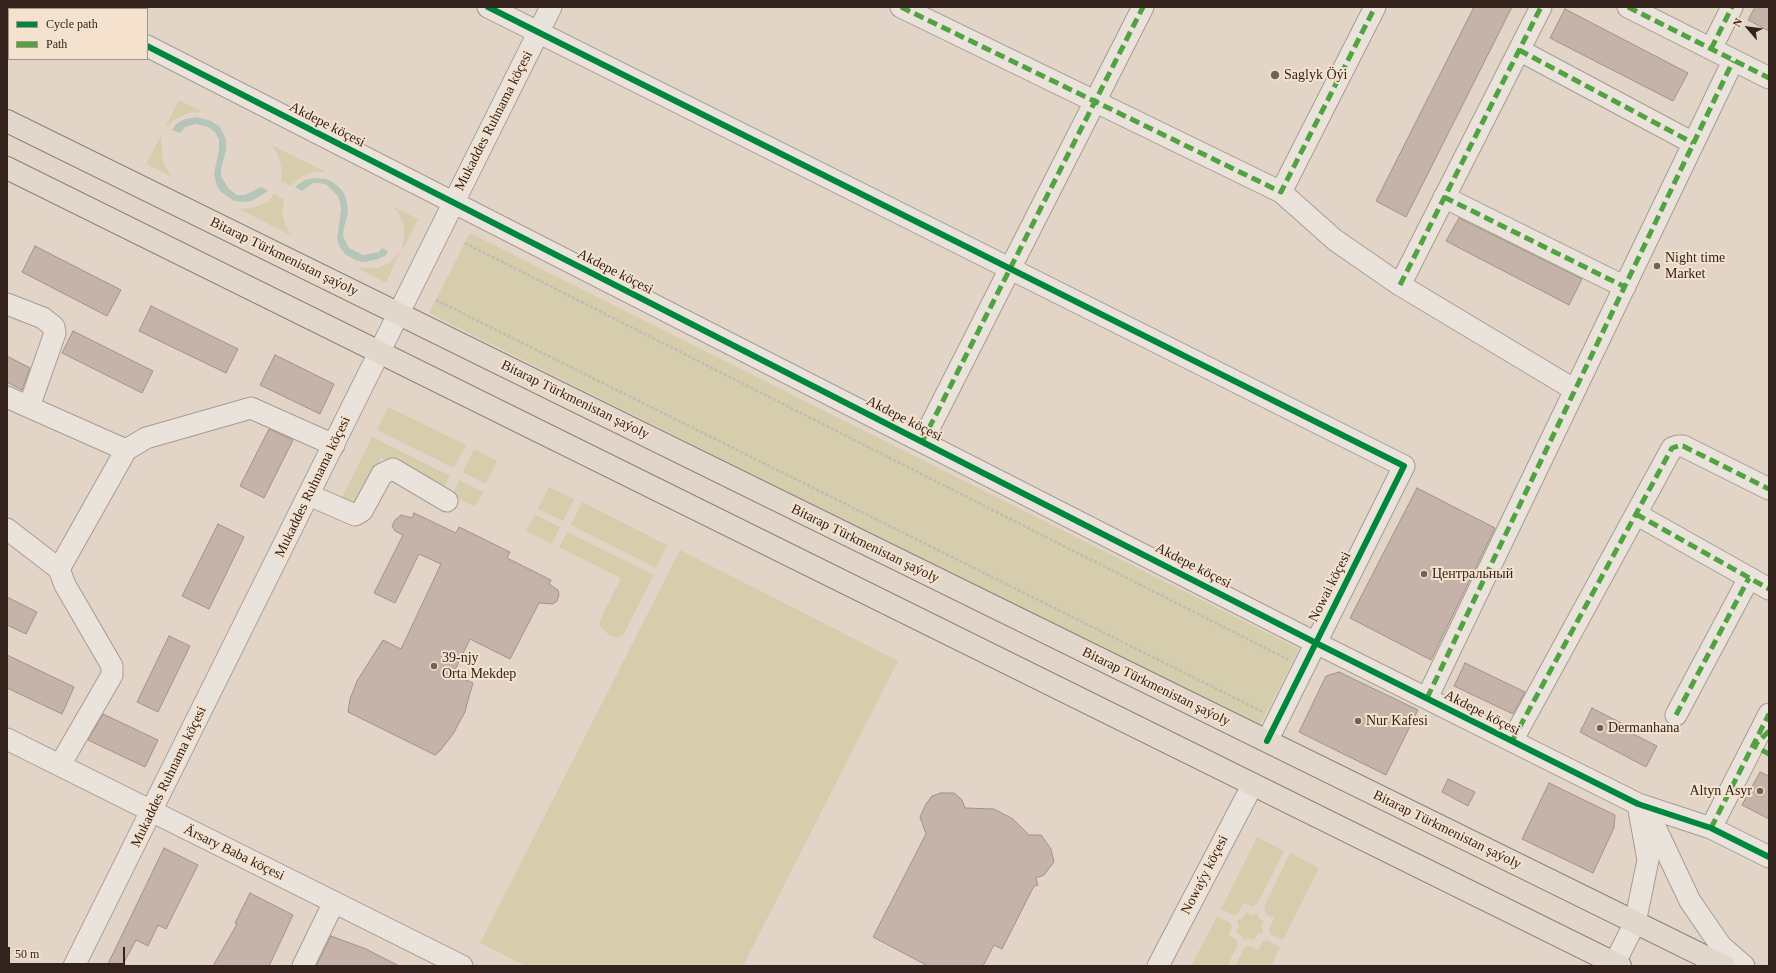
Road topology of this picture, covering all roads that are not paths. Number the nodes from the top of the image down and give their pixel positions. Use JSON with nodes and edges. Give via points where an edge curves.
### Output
{"nodes":[{"id":1,"x":488,"y":7,"type":"edge"},
{"id":2,"x":551,"y":7,"type":"edge"},
{"id":3,"x":901,"y":7,"type":"edge"},
{"id":4,"x":1143,"y":7,"type":"edge"},
{"id":5,"x":1375,"y":7,"type":"edge"},
{"id":6,"x":1540,"y":7,"type":"edge"},
{"id":7,"x":1628,"y":7,"type":"edge"},
{"id":8,"x":1732,"y":7,"type":"edge"},
{"id":9,"x":538,"y":32,"type":"junction"},
{"id":10,"x":148,"y":38,"type":"edge"},
{"id":11,"x":1711,"y":49,"type":"junction"},
{"id":12,"x":154,"y":50,"type":"edge"},
{"id":13,"x":1519,"y":50,"type":"junction"},
{"id":14,"x":1733,"y":61,"type":"junction"},
{"id":15,"x":1769,"y":78,"type":"edge"},
{"id":16,"x":1095,"y":101,"type":"junction"},
{"id":17,"x":7,"y":121,"type":"edge"},
{"id":18,"x":1694,"y":143,"type":"junction"},
{"id":19,"x":7,"y":168,"type":"edge"},
{"id":20,"x":1281,"y":192,"type":"junction"},
{"id":21,"x":1444,"y":197,"type":"junction"},
{"id":22,"x":453,"y":203,"type":"junction"},
{"id":23,"x":1010,"y":269,"type":"junction"},
{"id":24,"x":1400,"y":285,"type":"junction"},
{"id":25,"x":1624,"y":287,"type":"junction"},
{"id":26,"x":7,"y":304,"type":"edge"},
{"id":27,"x":399,"y":314,"type":"junction"},
{"id":28,"x":380,"y":353,"type":"junction"},
{"id":29,"x":1575,"y":390,"type":"junction"},
{"id":30,"x":7,"y":397,"type":"edge"},
{"id":31,"x":29,"y":407,"type":"junction"},
{"id":32,"x":922,"y":442,"type":"junction"},
{"id":33,"x":334,"y":445,"type":"junction"},
{"id":34,"x":126,"y":450,"type":"junction"},
{"id":35,"x":1769,"y":489,"type":"edge"},
{"id":36,"x":309,"y":495,"type":"junction"},
{"id":37,"x":447,"y":501,"type":"dead end"},
{"id":38,"x":1636,"y":514,"type":"junction"},
{"id":39,"x":7,"y":529,"type":"edge"},
{"id":40,"x":60,"y":569,"type":"junction"},
{"id":41,"x":1749,"y":578,"type":"junction"},
{"id":42,"x":1769,"y":589,"type":"edge"},
{"id":43,"x":1316,"y":642,"type":"junction"},
{"id":44,"x":1427,"y":698,"type":"junction"},
{"id":45,"x":1769,"y":714,"type":"edge"},
{"id":46,"x":1676,"y":715,"type":"dead end"},
{"id":47,"x":1769,"y":731,"type":"edge"},
{"id":48,"x":7,"y":739,"type":"edge"},
{"id":49,"x":1266,"y":741,"type":"junction"},
{"id":50,"x":1512,"y":741,"type":"junction"},
{"id":51,"x":1761,"y":750,"type":"edge"},
{"id":52,"x":60,"y":765,"type":"junction"},
{"id":53,"x":1252,"y":784,"type":"junction"},
{"id":54,"x":1638,"y":804,"type":"junction"},
{"id":55,"x":151,"y":812,"type":"junction"},
{"id":56,"x":1711,"y":828,"type":"junction"},
{"id":57,"x":1769,"y":857,"type":"edge"},
{"id":58,"x":334,"y":902,"type":"junction"},
{"id":59,"x":1635,"y":923,"type":"junction"},
{"id":60,"x":1616,"y":965,"type":"edge"},
{"id":61,"x":74,"y":966,"type":"edge"},
{"id":62,"x":303,"y":966,"type":"edge"},
{"id":63,"x":462,"y":966,"type":"edge"},
{"id":64,"x":1158,"y":966,"type":"edge"},
{"id":65,"x":1724,"y":966,"type":"edge"},
{"id":66,"x":1744,"y":966,"type":"edge"}],
"edges":[{"from":1,"to":9,"type":"street"},
{"from":2,"to":9,"type":"street","name":"Mukaddes Ruhnama köçesi"},
{"from":3,"to":16,"type":"street"},
{"from":4,"to":16,"type":"street"},
{"from":5,"to":20,"type":"street"},
{"from":6,"to":13,"type":"street"},
{"from":7,"to":11,"type":"street"},
{"from":8,"to":11,"type":"street"},
{"from":9,"to":22,"type":"street","name":"Mukaddes Ruhnama köçesi"},
{"from":9,"to":23,"type":"street"},
{"from":10,"to":12,"type":"street","name":"Akdepe köçesi"},
{"from":11,"to":14,"type":"street"},
{"from":12,"to":22,"type":"street","name":"Akdepe köçesi"},
{"from":13,"to":18,"type":"street"},
{"from":13,"to":21,"type":"street"},
{"from":14,"to":15,"type":"street"},
{"from":14,"to":18,"type":"street"},
{"from":16,"to":20,"type":"street"},
{"from":16,"to":23,"type":"street"},
{"from":17,"to":27,"type":"main road","name":"Bitarap Türkmenistan şaýoly"},
{"from":18,"to":25,"type":"street"},
{"from":19,"to":28,"type":"main road"},
{"from":20,"to":24,"type":"street","via":[[1335,240]]},
{"from":21,"to":24,"type":"street"},
{"from":21,"to":25,"type":"street"},
{"from":22,"to":27,"type":"street","name":"Mukaddes Ruhnama köçesi"},
{"from":22,"to":32,"type":"street","name":"Akdepe köçesi"},
{"from":23,"to":32,"type":"street"},
{"from":23,"to":43,"type":"street","name":"Nowai köçesi","via":[[1404,466]]},
{"from":24,"to":29,"type":"street"},
{"from":25,"to":29,"type":"street"},
{"from":26,"to":31,"type":"street","via":[[43,318],[54,327],[55,333]]},
{"from":27,"to":28,"type":"street","name":"Mukaddes Ruhnama köçesi"},
{"from":27,"to":49,"type":"main road","name":"Bitarap Türkmenistan şaýoly"},
{"from":28,"to":33,"type":"street","name":"Mukaddes Ruhnama köçesi"},
{"from":28,"to":53,"type":"main road"},
{"from":29,"to":44,"type":"street"},
{"from":30,"to":31,"type":"street"},
{"from":31,"to":34,"type":"street"},
{"from":32,"to":43,"type":"street","name":"Akdepe köçesi"},
{"from":33,"to":34,"type":"street","via":[[250,408],[146,438]]},
{"from":33,"to":36,"type":"street","name":"Mukaddes Ruhnama köçesi"},
{"from":34,"to":40,"type":"street"},
{"from":35,"to":38,"type":"street","via":[[1683,446],[1678,446],[1672,448]]},
{"from":36,"to":37,"type":"street","via":[[355,515],[362,510],[382,474],[393,469]]},
{"from":36,"to":55,"type":"street","name":"Mukaddes Ruhnama köçesi"},
{"from":38,"to":41,"type":"street"},
{"from":38,"to":50,"type":"street"},
{"from":39,"to":40,"type":"street"},
{"from":40,"to":52,"type":"street","via":[[65,585],[112,666],[112,675]]},
{"from":41,"to":42,"type":"street"},
{"from":41,"to":46,"type":"street"},
{"from":43,"to":44,"type":"street","name":"Akdepe köçesi"},
{"from":43,"to":49,"type":"street","name":"Nowai köçesi"},
{"from":44,"to":50,"type":"street","name":"Akdepe köçesi"},
{"from":45,"to":51,"type":"street"},
{"from":47,"to":51,"type":"street"},
{"from":48,"to":52,"type":"street","name":"Ärsary Baba köçesi"},
{"from":49,"to":59,"type":"main road","name":"Bitarap Türkmenistan şaýoly"},
{"from":50,"to":54,"type":"street","name":"Akdepe köçesi"},
{"from":51,"to":56,"type":"street"},
{"from":52,"to":55,"type":"street","name":"Ärsary Baba köçesi"},
{"from":53,"to":60,"type":"main road"},
{"from":53,"to":64,"type":"street","name":"Nowaýy köçesi"},
{"from":54,"to":56,"type":"street","name":"Akdepe köçesi"},
{"from":54,"to":59,"type":"street","via":[[1648,860]]},
{"from":54,"to":66,"type":"street","via":[[1654,825],[1690,901],[1721,946]]},
{"from":55,"to":58,"type":"street","name":"Ärsary Baba köçesi"},
{"from":55,"to":61,"type":"street","name":"Mukaddes Ruhnama köçesi"},
{"from":56,"to":57,"type":"street","name":"Akdepe köçesi"},
{"from":58,"to":62,"type":"street"},
{"from":58,"to":63,"type":"street","name":"Ärsary Baba köçesi"},
{"from":59,"to":60,"type":"street"},
{"from":59,"to":65,"type":"main road","name":"Bitarap Türkmenistan şaýoly"}]}
